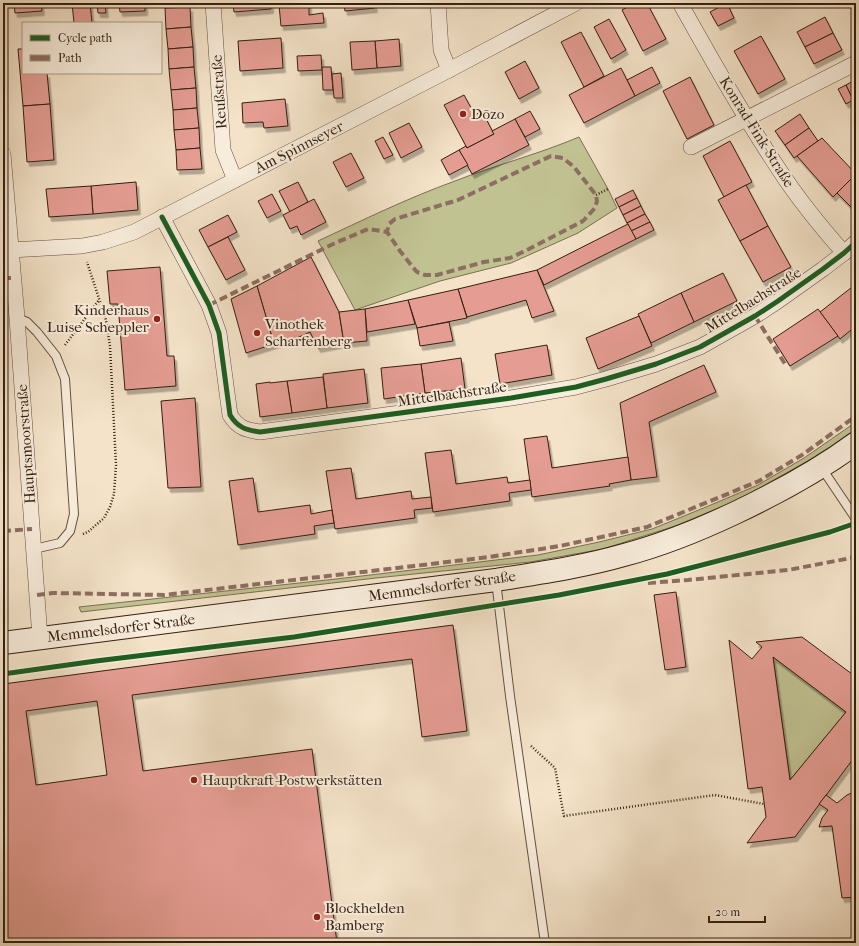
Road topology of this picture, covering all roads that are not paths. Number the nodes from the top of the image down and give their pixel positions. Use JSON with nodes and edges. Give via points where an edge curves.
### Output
{"nodes":[{"id":1,"x":213,"y":3,"type":"edge"},
{"id":2,"x":438,"y":3,"type":"edge"},
{"id":3,"x":576,"y":3,"type":"edge"},
{"id":4,"x":680,"y":3,"type":"edge"},
{"id":5,"x":856,"y":63,"type":"edge"},
{"id":6,"x":448,"y":70,"type":"junction"},
{"id":7,"x":746,"y":119,"type":"junction"},
{"id":8,"x":691,"y":147,"type":"dead end"},
{"id":9,"x":3,"y":154,"type":"edge"},
{"id":10,"x":235,"y":180,"type":"junction"},
{"id":11,"x":162,"y":217,"type":"junction"},
{"id":12,"x":856,"y":242,"type":"edge"},
{"id":13,"x":11,"y":250,"type":"junction"},
{"id":14,"x":844,"y":253,"type":"junction"},
{"id":15,"x":8,"y":278,"type":"edge"},
{"id":16,"x":17,"y":318,"type":"junction"},
{"id":17,"x":856,"y":444,"type":"edge"},
{"id":18,"x":821,"y":467,"type":"junction"},
{"id":19,"x":856,"y":519,"type":"edge"},
{"id":20,"x":34,"y":549,"type":"junction"},
{"id":21,"x":496,"y":580,"type":"junction"},
{"id":22,"x":40,"y":638,"type":"junction"},
{"id":23,"x":3,"y":643,"type":"edge"},
{"id":24,"x":545,"y":943,"type":"edge"}],
"edges":[{"from":1,"to":10,"type":"street","name":"Reußstraße","via":[[223,150]]},
{"from":2,"to":6,"type":"street","via":[[441,50]]},
{"from":3,"to":6,"type":"street","name":"Am Spinnseyer"},
{"from":4,"to":7,"type":"street","name":"Konrad-Fink-Straße"},
{"from":5,"to":7,"type":"street"},
{"from":6,"to":10,"type":"street","name":"Am Spinnseyer"},
{"from":7,"to":8,"type":"street"},
{"from":7,"to":14,"type":"street","name":"Konrad-Fink-Straße","via":[[780,172]]},
{"from":9,"to":13,"type":"street","name":"Hauptsmoorstraße"},
{"from":10,"to":11,"type":"street","name":"Am Spinnseyer"},
{"from":11,"to":13,"type":"street","name":"Am Spinnseyer","via":[[134,232],[103,242],[82,246]]},
{"from":11,"to":14,"type":"street","name":"Mittelbachstraße","via":[[208,305],[219,333],[230,415],[242,428],[260,432],[576,387],[656,364],[700,347],[736,327],[778,301]]},
{"from":12,"to":14,"type":"street","name":"Mittelbachstraße"},
{"from":13,"to":15,"type":"street","name":"Hauptsmoorstraße"},
{"from":15,"to":16,"type":"street","name":"Hauptsmoorstraße"},
{"from":16,"to":20,"type":"street","name":"Hauptsmoorstraße"},
{"from":16,"to":20,"type":"lane","via":[[27,322],[56,356],[64,379],[74,514],[70,531],[60,543]]},
{"from":17,"to":18,"type":"main road","name":"Memmelsdorfer Straße"},
{"from":18,"to":19,"type":"lane"},
{"from":18,"to":21,"type":"main road","name":"Memmelsdorfer Straße","via":[[768,498],[669,541],[574,567]]},
{"from":20,"to":22,"type":"street","name":"Hauptsmoorstraße"},
{"from":21,"to":22,"type":"main road","name":"Memmelsdorfer Straße"},
{"from":21,"to":24,"type":"lane"},
{"from":22,"to":23,"type":"main road","name":"Memmelsdorfer Straße"}]}
